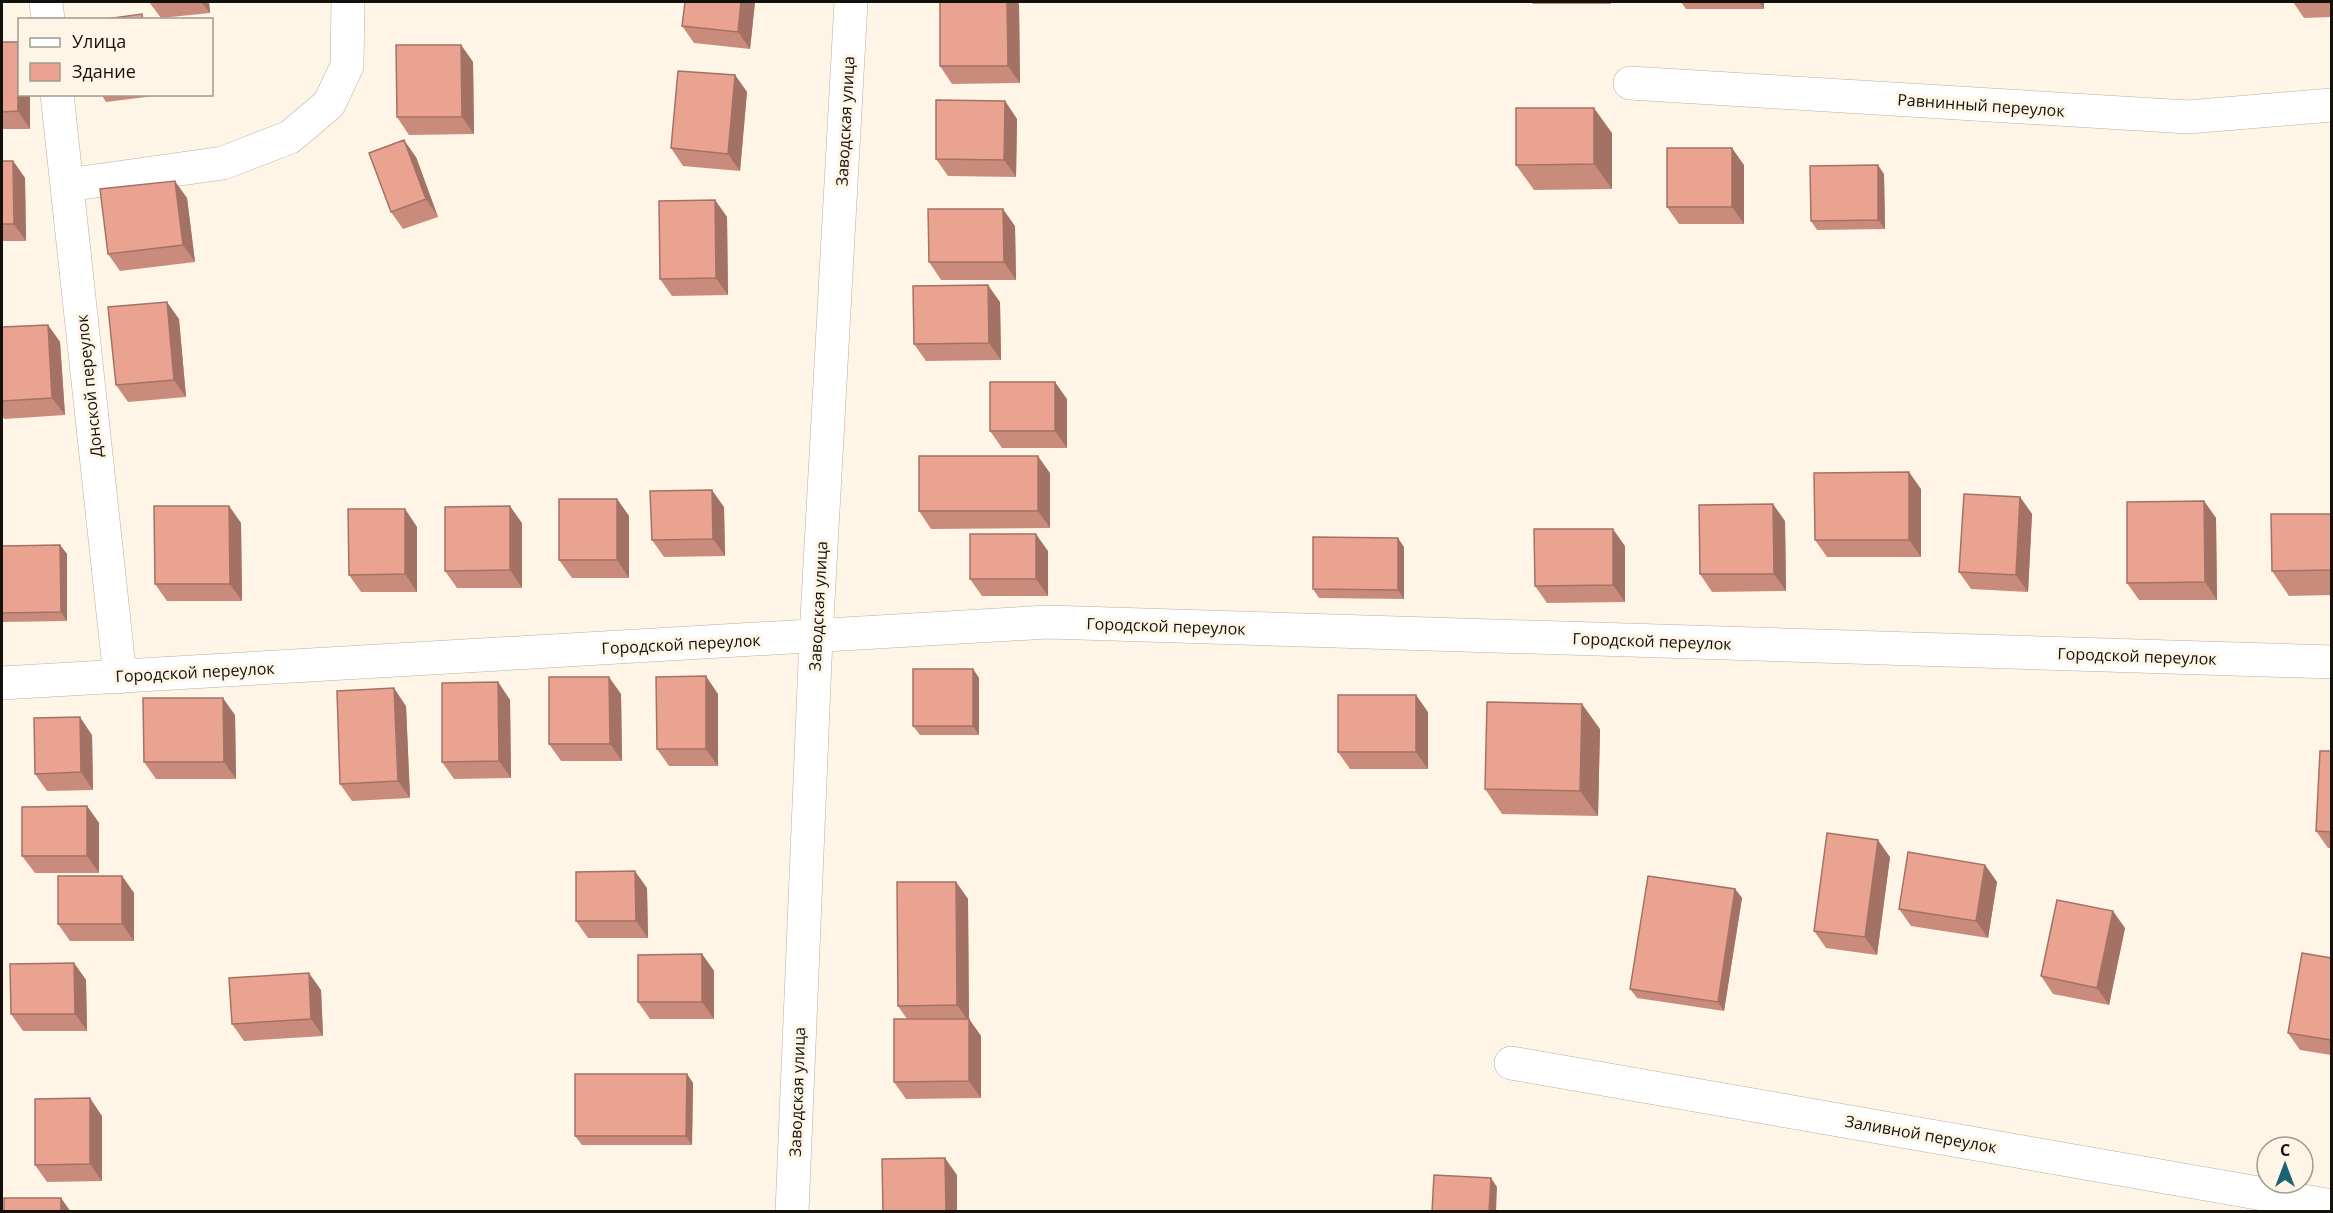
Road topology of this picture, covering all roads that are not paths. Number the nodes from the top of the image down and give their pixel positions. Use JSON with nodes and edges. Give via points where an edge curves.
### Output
{"nodes":[{"id":1,"x":46,"y":2,"type":"edge"},
{"id":2,"x":348,"y":2,"type":"edge"},
{"id":3,"x":851,"y":2,"type":"edge"},
{"id":4,"x":48,"y":18,"type":"edge"},
{"id":5,"x":1630,"y":83,"type":"dead end"},
{"id":6,"x":57,"y":96,"type":"edge"},
{"id":7,"x":2331,"y":105,"type":"edge"},
{"id":8,"x":67,"y":185,"type":"junction"},
{"id":9,"x":816,"y":637,"type":"junction"},
{"id":10,"x":2331,"y":662,"type":"edge"},
{"id":11,"x":120,"y":677,"type":"junction"},
{"id":12,"x":2,"y":683,"type":"edge"},
{"id":13,"x":1510,"y":1063,"type":"dead end"},
{"id":14,"x":2331,"y":1206,"type":"edge"},
{"id":15,"x":792,"y":1212,"type":"edge"}],
"edges":[{"from":1,"to":4,"type":"street"},
{"from":2,"to":8,"type":"street","via":[[346,66],[329,104],[290,137],[223,163]]},
{"from":3,"to":9,"type":"street","name":"Заводская улица"},
{"from":5,"to":7,"type":"street","name":"Равнинный переулок","via":[[2188,117]]},
{"from":6,"to":8,"type":"street","name":"Донской переулок"},
{"from":8,"to":11,"type":"street","name":"Донской переулок"},
{"from":9,"to":10,"type":"street","name":"Городской переулок","via":[[1048,622]]},
{"from":9,"to":11,"type":"street","name":"Городской переулок"},
{"from":9,"to":15,"type":"street","name":"Заводская улица"},
{"from":11,"to":12,"type":"street","name":"Городской переулок"},
{"from":13,"to":14,"type":"street","name":"Заливной переулок"}]}
